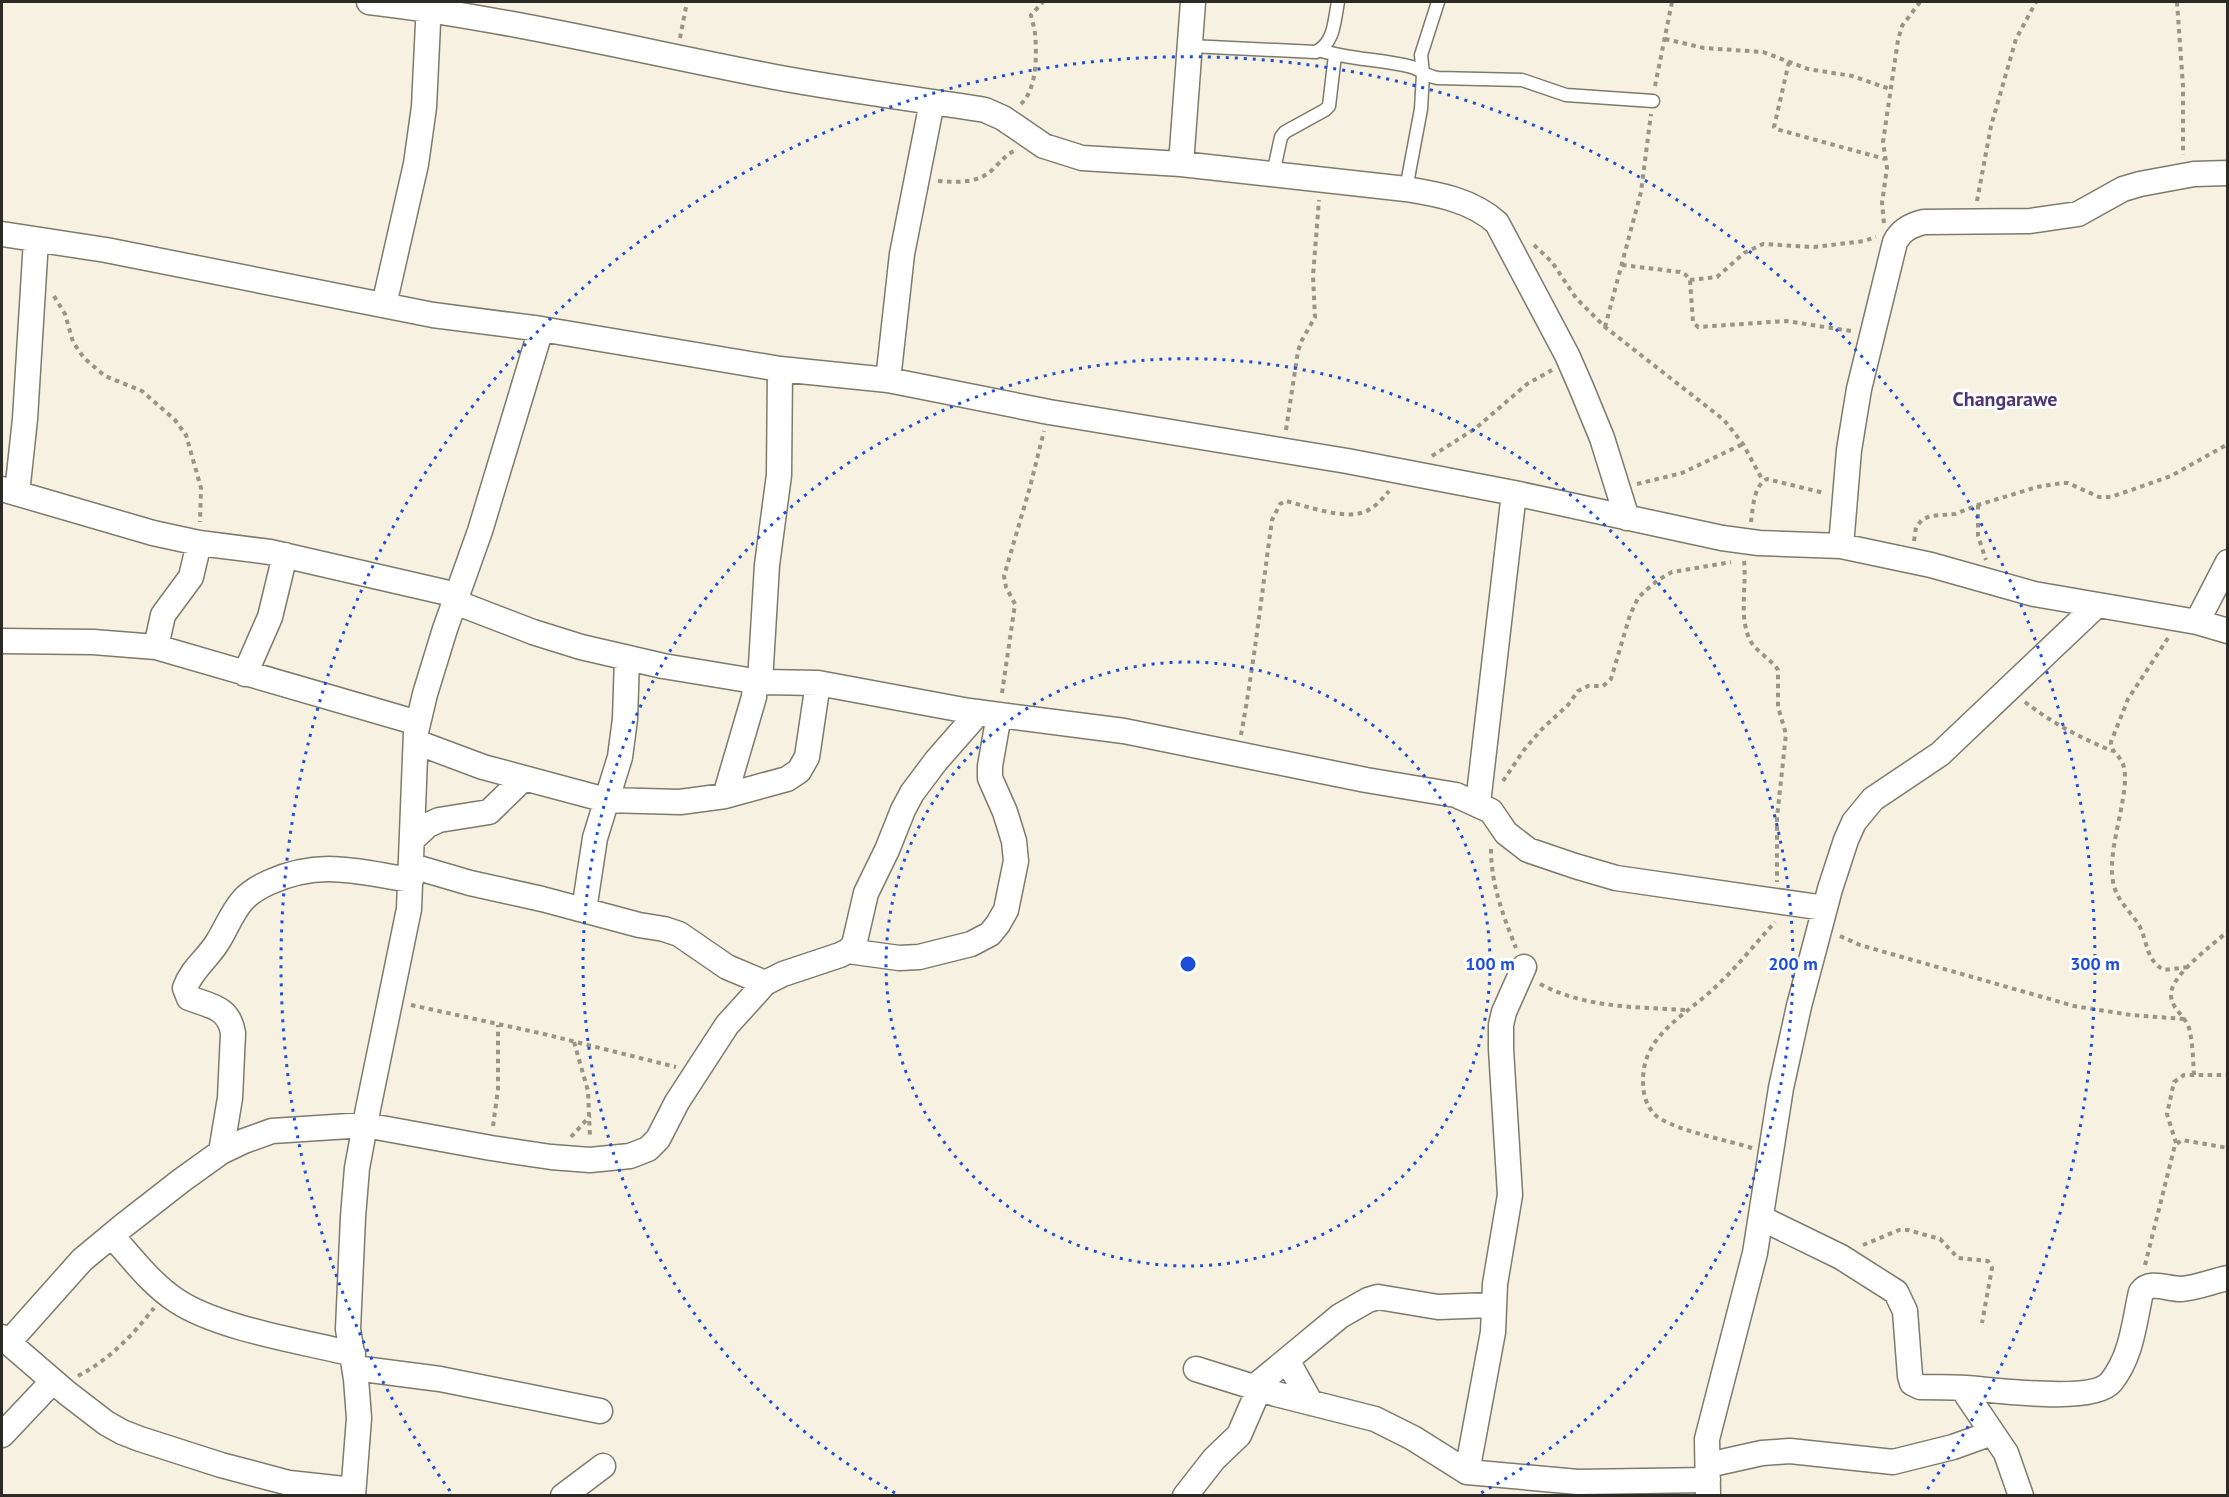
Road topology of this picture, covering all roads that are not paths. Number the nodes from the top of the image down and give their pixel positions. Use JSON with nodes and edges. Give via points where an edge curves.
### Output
{"nodes":[{"id":1,"x":369,"y":2,"type":"edge"},
{"id":2,"x":1193,"y":2,"type":"edge"},
{"id":3,"x":1338,"y":2,"type":"edge"},
{"id":4,"x":1438,"y":2,"type":"edge"},
{"id":5,"x":429,"y":5,"type":"edge"},
{"id":6,"x":1190,"y":46,"type":"junction"},
{"id":7,"x":1319,"y":50,"type":"junction"},
{"id":8,"x":1335,"y":55,"type":"junction"},
{"id":9,"x":1423,"y":74,"type":"junction"},
{"id":10,"x":1653,"y":101,"type":"road end"},
{"id":11,"x":932,"y":102,"type":"junction"},
{"id":12,"x":1181,"y":164,"type":"junction"},
{"id":13,"x":2228,"y":173,"type":"edge"},
{"id":14,"x":1274,"y":174,"type":"junction"},
{"id":15,"x":1406,"y":189,"type":"junction"},
{"id":16,"x":2,"y":234,"type":"edge"},
{"id":17,"x":36,"y":240,"type":"junction"},
{"id":18,"x":384,"y":305,"type":"junction"},
{"id":19,"x":541,"y":328,"type":"junction"},
{"id":20,"x":780,"y":369,"type":"junction"},
{"id":21,"x":888,"y":380,"type":"junction"},
{"id":22,"x":9,"y":491,"type":"edge"},
{"id":23,"x":1514,"y":493,"type":"junction"},
{"id":24,"x":1627,"y":518,"type":"junction"},
{"id":25,"x":199,"y":543,"type":"junction"},
{"id":26,"x":1841,"y":546,"type":"junction"},
{"id":27,"x":285,"y":555,"type":"junction"},
{"id":28,"x":2228,"y":562,"type":"edge"},
{"id":29,"x":456,"y":598,"type":"junction"},
{"id":30,"x":2097,"y":604,"type":"junction"},
{"id":31,"x":2189,"y":621,"type":"junction"},
{"id":32,"x":2228,"y":631,"type":"edge"},
{"id":33,"x":2,"y":641,"type":"edge"},
{"id":34,"x":156,"y":647,"type":"junction"},
{"id":35,"x":627,"y":658,"type":"junction"},
{"id":36,"x":245,"y":674,"type":"junction"},
{"id":37,"x":758,"y":681,"type":"junction"},
{"id":38,"x":818,"y":683,"type":"junction"},
{"id":39,"x":989,"y":713,"type":"junction"},
{"id":40,"x":417,"y":732,"type":"junction"},
{"id":41,"x":524,"y":778,"type":"junction"},
{"id":42,"x":725,"y":796,"type":"junction"},
{"id":43,"x":606,"y":800,"type":"junction"},
{"id":44,"x":1484,"y":807,"type":"junction"},
{"id":45,"x":413,"y":839,"type":"junction"},
{"id":46,"x":411,"y":873,"type":"junction"},
{"id":47,"x":584,"y":910,"type":"junction"},
{"id":48,"x":1822,"y":918,"type":"junction"},
{"id":49,"x":848,"y":951,"type":"junction"},
{"id":50,"x":1524,"y":967,"type":"road end"},
{"id":51,"x":765,"y":983,"type":"junction"},
{"id":52,"x":365,"y":1125,"type":"junction"},
{"id":53,"x":222,"y":1152,"type":"junction"},
{"id":54,"x":1761,"y":1218,"type":"junction"},
{"id":55,"x":112,"y":1236,"type":"junction"},
{"id":56,"x":2228,"y":1278,"type":"edge"},
{"id":57,"x":1492,"y":1305,"type":"junction"},
{"id":58,"x":5,"y":1340,"type":"edge"},
{"id":59,"x":1287,"y":1360,"type":"junction"},
{"id":60,"x":354,"y":1361,"type":"junction"},
{"id":61,"x":1196,"y":1369,"type":"dead end"},
{"id":62,"x":56,"y":1384,"type":"junction"},
{"id":63,"x":1256,"y":1388,"type":"junction"},
{"id":64,"x":1962,"y":1388,"type":"junction"},
{"id":65,"x":1311,"y":1403,"type":"junction"},
{"id":66,"x":600,"y":1411,"type":"dead end"},
{"id":67,"x":1992,"y":1433,"type":"junction"},
{"id":68,"x":2,"y":1435,"type":"edge"},
{"id":69,"x":603,"y":1466,"type":"dead end"},
{"id":70,"x":1467,"y":1472,"type":"junction"},
{"id":71,"x":1708,"y":1480,"type":"edge"},
{"id":72,"x":353,"y":1493,"type":"edge"},
{"id":73,"x":562,"y":1496,"type":"edge"},
{"id":74,"x":1185,"y":1496,"type":"edge"},
{"id":75,"x":2021,"y":1496,"type":"edge"}],
"edges":[{"from":1,"to":5,"type":"street"},
{"from":2,"to":6,"type":"street"},
{"from":3,"to":7,"type":"lane","via":[[1331,39]]},
{"from":4,"to":9,"type":"lane","via":[[1421,55]]},
{"from":5,"to":11,"type":"street","via":[[776,77]]},
{"from":5,"to":18,"type":"street","via":[[424,107],[416,164]]},
{"from":6,"to":7,"type":"lane","via":[[1312,53]]},
{"from":6,"to":12,"type":"street"},
{"from":7,"to":8,"type":"lane"},
{"from":8,"to":9,"type":"lane","via":[[1413,67]]},
{"from":8,"to":14,"type":"lane","via":[[1329,106],[1285,132]]},
{"from":9,"to":10,"type":"lane","via":[[1447,79],[1522,80],[1573,96]]},
{"from":9,"to":15,"type":"lane","via":[[1421,109]]},
{"from":11,"to":12,"type":"street","via":[[985,110],[1004,118],[1044,146],[1082,158]]},
{"from":11,"to":21,"type":"street","via":[[902,254]]},
{"from":12,"to":14,"type":"street"},
{"from":13,"to":26,"type":"street","via":[[2194,174],[2123,189],[2078,213],[2030,221],[1924,222],[1899,229],[1859,389]]},
{"from":14,"to":15,"type":"street"},
{"from":15,"to":24,"type":"street","via":[[1465,203],[1497,223],[1567,355],[1602,438]]},
{"from":16,"to":17,"type":"street"},
{"from":17,"to":18,"type":"street","via":[[106,250]]},
{"from":17,"to":22,"type":"street","via":[[26,419]]},
{"from":18,"to":19,"type":"street"},
{"from":19,"to":20,"type":"street"},
{"from":19,"to":29,"type":"street"},
{"from":20,"to":21,"type":"street"},
{"from":20,"to":37,"type":"street","via":[[779,475]]},
{"from":21,"to":23,"type":"street","via":[[1048,412]]},
{"from":22,"to":25,"type":"street"},
{"from":23,"to":24,"type":"street"},
{"from":23,"to":44,"type":"street"},
{"from":24,"to":26,"type":"street","via":[[1745,546]]},
{"from":25,"to":27,"type":"street"},
{"from":25,"to":34,"type":"street","via":[[191,577],[163,615]]},
{"from":26,"to":30,"type":"street","via":[[2034,594]]},
{"from":27,"to":29,"type":"street"},
{"from":27,"to":36,"type":"street","via":[[270,617]]},
{"from":28,"to":31,"type":"street"},
{"from":29,"to":35,"type":"street","via":[[532,632]]},
{"from":29,"to":40,"type":"street"},
{"from":30,"to":31,"type":"street"},
{"from":30,"to":48,"type":"street","via":[[1940,754],[1881,792],[1864,809],[1846,840]]},
{"from":31,"to":32,"type":"street"},
{"from":33,"to":34,"type":"street"},
{"from":34,"to":36,"type":"street"},
{"from":35,"to":37,"type":"street"},
{"from":35,"to":43,"type":"street","via":[[620,758]]},
{"from":36,"to":40,"type":"street","via":[[287,684]]},
{"from":37,"to":38,"type":"street"},
{"from":37,"to":42,"type":"street"},
{"from":38,"to":39,"type":"street"},
{"from":38,"to":42,"type":"street","via":[[807,757],[799,771],[787,779]]},
{"from":39,"to":44,"type":"street","via":[[1124,731],[1456,795]]},
{"from":39,"to":49,"type":"street","via":[[936,761],[912,794],[866,893],[856,940]]},
{"from":39,"to":49,"type":"street","via":[[990,778],[1014,841],[1016,861],[1006,910],[998,924],[990,934],[971,944],[919,957]]},
{"from":40,"to":41,"type":"street","via":[[483,767]]},
{"from":40,"to":45,"type":"street"},
{"from":41,"to":43,"type":"street"},
{"from":41,"to":45,"type":"street","via":[[489,812],[439,820]]},
{"from":42,"to":43,"type":"street","via":[[680,802]]},
{"from":43,"to":47,"type":"street","via":[[595,838]]},
{"from":44,"to":48,"type":"street","via":[[1528,850],[1575,866],[1616,878],[1793,903]]},
{"from":45,"to":46,"type":"street"},
{"from":46,"to":47,"type":"street"},
{"from":46,"to":52,"type":"street","via":[[409,909]]},
{"from":46,"to":53,"type":"street","via":[[304,870],[263,885],[245,897],[211,953],[189,978],[185,988],[189,998],[222,1010],[232,1023],[230,1098]]},
{"from":47,"to":51,"type":"street","via":[[679,934],[712,959]]},
{"from":48,"to":54,"type":"street","via":[[1781,1088]]},
{"from":49,"to":51,"type":"street"},
{"from":50,"to":57,"type":"street","via":[[1501,1025],[1510,1195]]},
{"from":51,"to":52,"type":"street","via":[[728,1025],[658,1138],[648,1149],[630,1156],[590,1160],[551,1157]]},
{"from":52,"to":53,"type":"street","via":[[272,1131]]},
{"from":52,"to":60,"type":"street","via":[[353,1217],[348,1329]]},
{"from":53,"to":55,"type":"street"},
{"from":54,"to":64,"type":"street","via":[[1841,1257],[1896,1292],[1905,1311],[1912,1383],[1920,1387]]},
{"from":54,"to":71,"type":"street","via":[[1707,1439]]},
{"from":55,"to":58,"type":"street","via":[[82,1260]]},
{"from":55,"to":60,"type":"street","via":[[147,1276],[195,1311]]},
{"from":56,"to":64,"type":"street","via":[[2179,1289],[2142,1289],[2131,1344],[2104,1388],[2058,1395]]},
{"from":57,"to":59,"type":"street","via":[[1438,1307],[1378,1297],[1340,1316]]},
{"from":57,"to":70,"type":"street","via":[[1493,1332]]},
{"from":58,"to":62,"type":"street"},
{"from":59,"to":63,"type":"street"},
{"from":59,"to":65,"type":"street"},
{"from":60,"to":66,"type":"street"},
{"from":60,"to":72,"type":"street","via":[[359,1418]]},
{"from":61,"to":63,"type":"street"},
{"from":62,"to":68,"type":"street"},
{"from":62,"to":72,"type":"street","via":[[106,1422],[140,1440],[289,1483]]},
{"from":63,"to":65,"type":"street"},
{"from":63,"to":74,"type":"street","via":[[1239,1435]]},
{"from":64,"to":67,"type":"street"},
{"from":65,"to":70,"type":"street","via":[[1375,1419]]},
{"from":67,"to":71,"type":"street","via":[[1893,1462],[1790,1451],[1762,1453]]},
{"from":67,"to":75,"type":"street","via":[[2006,1453]]},
{"from":69,"to":73,"type":"street"},
{"from":70,"to":71,"type":"street","via":[[1578,1482]]}]}
